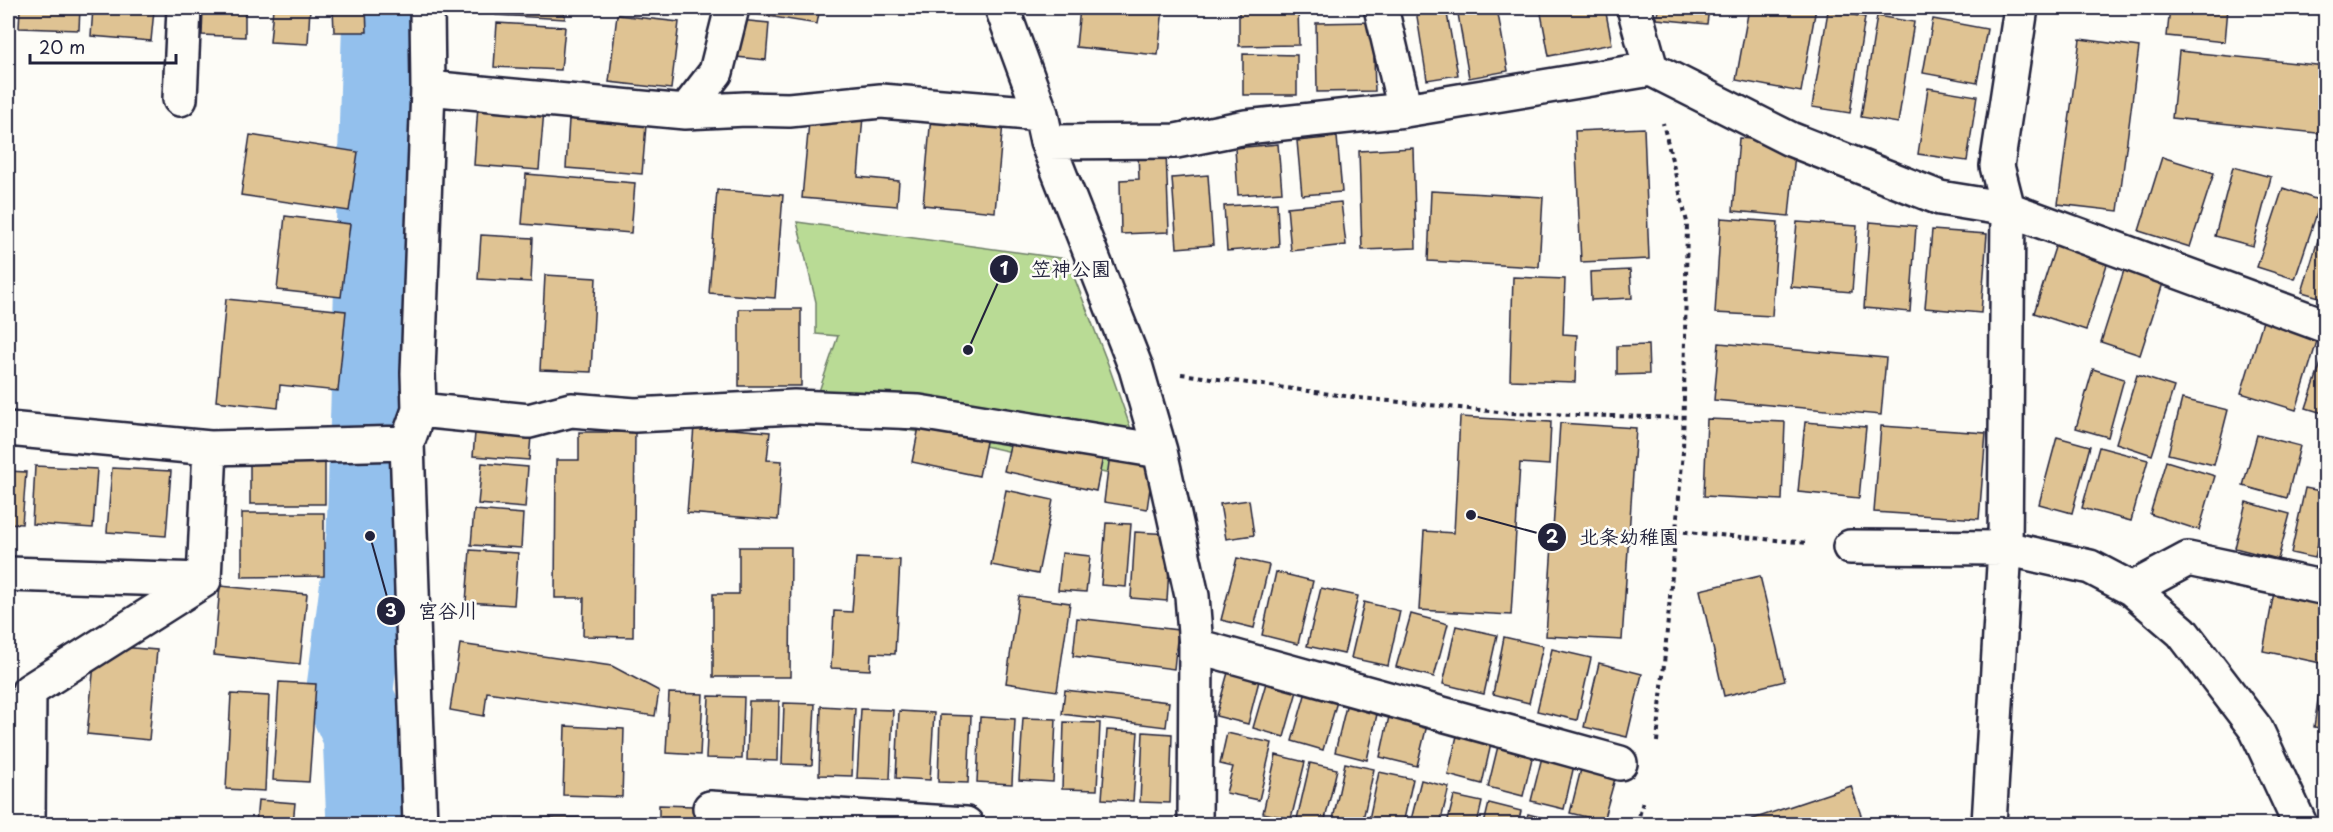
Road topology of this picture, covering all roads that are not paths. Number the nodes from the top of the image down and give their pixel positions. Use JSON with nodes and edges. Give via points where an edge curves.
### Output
{"nodes":[{"id":1,"x":184,"y":8,"type":"edge"},
{"id":2,"x":427,"y":8,"type":"edge"},
{"id":3,"x":732,"y":8,"type":"edge"},
{"id":4,"x":1002,"y":8,"type":"edge"},
{"id":5,"x":1381,"y":8,"type":"edge"},
{"id":6,"x":1634,"y":8,"type":"edge"},
{"id":7,"x":2021,"y":8,"type":"edge"},
{"id":8,"x":1651,"y":69,"type":"junction"},
{"id":9,"x":428,"y":88,"type":"junction"},
{"id":10,"x":180,"y":99,"type":"dead end"},
{"id":11,"x":1405,"y":110,"type":"junction"},
{"id":12,"x":685,"y":112,"type":"junction"},
{"id":13,"x":1044,"y":128,"type":"junction"},
{"id":14,"x":2008,"y":209,"type":"junction"},
{"id":15,"x":2325,"y":326,"type":"edge"},
{"id":16,"x":419,"y":410,"type":"junction"},
{"id":17,"x":8,"y":429,"type":"edge"},
{"id":18,"x":401,"y":443,"type":"junction"},
{"id":19,"x":210,"y":448,"type":"junction"},
{"id":20,"x":1160,"y":451,"type":"junction"},
{"id":21,"x":1850,"y":547,"type":"road end"},
{"id":22,"x":2005,"y":548,"type":"junction"},
{"id":23,"x":8,"y":574,"type":"edge"},
{"id":24,"x":204,"y":580,"type":"junction"},
{"id":25,"x":2325,"y":588,"type":"edge"},
{"id":26,"x":2132,"y":589,"type":"junction"},
{"id":27,"x":1196,"y":646,"type":"junction"},
{"id":28,"x":1620,"y":763,"type":"dead end"},
{"id":29,"x":18,"y":779,"type":"edge"},
{"id":30,"x":710,"y":808,"type":"dead end"},
{"id":31,"x":28,"y":825,"type":"edge"},
{"id":32,"x":420,"y":825,"type":"edge"},
{"id":33,"x":966,"y":825,"type":"edge"},
{"id":34,"x":1195,"y":825,"type":"edge"},
{"id":35,"x":1989,"y":825,"type":"edge"},
{"id":36,"x":2300,"y":825,"type":"edge"}],
"edges":[{"from":1,"to":10,"type":"street"},
{"from":2,"to":9,"type":"street"},
{"from":3,"to":12,"type":"street","via":[[716,72]]},
{"from":4,"to":13,"type":"street"},
{"from":5,"to":11,"type":"street"},
{"from":6,"to":8,"type":"street"},
{"from":7,"to":14,"type":"street","via":[[1997,166]]},
{"from":8,"to":11,"type":"street"},
{"from":8,"to":14,"type":"street","via":[[1790,139],[1940,198]]},
{"from":9,"to":12,"type":"street"},
{"from":9,"to":16,"type":"street"},
{"from":11,"to":13,"type":"street","via":[[1246,127],[1176,141]]},
{"from":12,"to":13,"type":"street","via":[[789,110],[881,101]]},
{"from":13,"to":20,"type":"street","via":[[1136,368]]},
{"from":14,"to":15,"type":"street"},
{"from":14,"to":22,"type":"street"},
{"from":16,"to":18,"type":"street"},
{"from":16,"to":20,"type":"street","via":[[528,421],[571,410],[635,415],[794,407],[919,412]]},
{"from":17,"to":19,"type":"street"},
{"from":18,"to":19,"type":"street"},
{"from":18,"to":32,"type":"street"},
{"from":19,"to":24,"type":"street"},
{"from":20,"to":27,"type":"street","via":[[1192,596]]},
{"from":21,"to":22,"type":"street"},
{"from":22,"to":26,"type":"street","via":[[2090,567]]},
{"from":22,"to":35,"type":"street"},
{"from":23,"to":24,"type":"street"},
{"from":24,"to":29,"type":"street","via":[[29,691]]},
{"from":25,"to":26,"type":"street","via":[[2188,560]]},
{"from":26,"to":36,"type":"street","via":[[2182,632],[2256,729]]},
{"from":27,"to":28,"type":"street"},
{"from":27,"to":34,"type":"street"},
{"from":29,"to":31,"type":"street"},
{"from":30,"to":33,"type":"street"}]}
